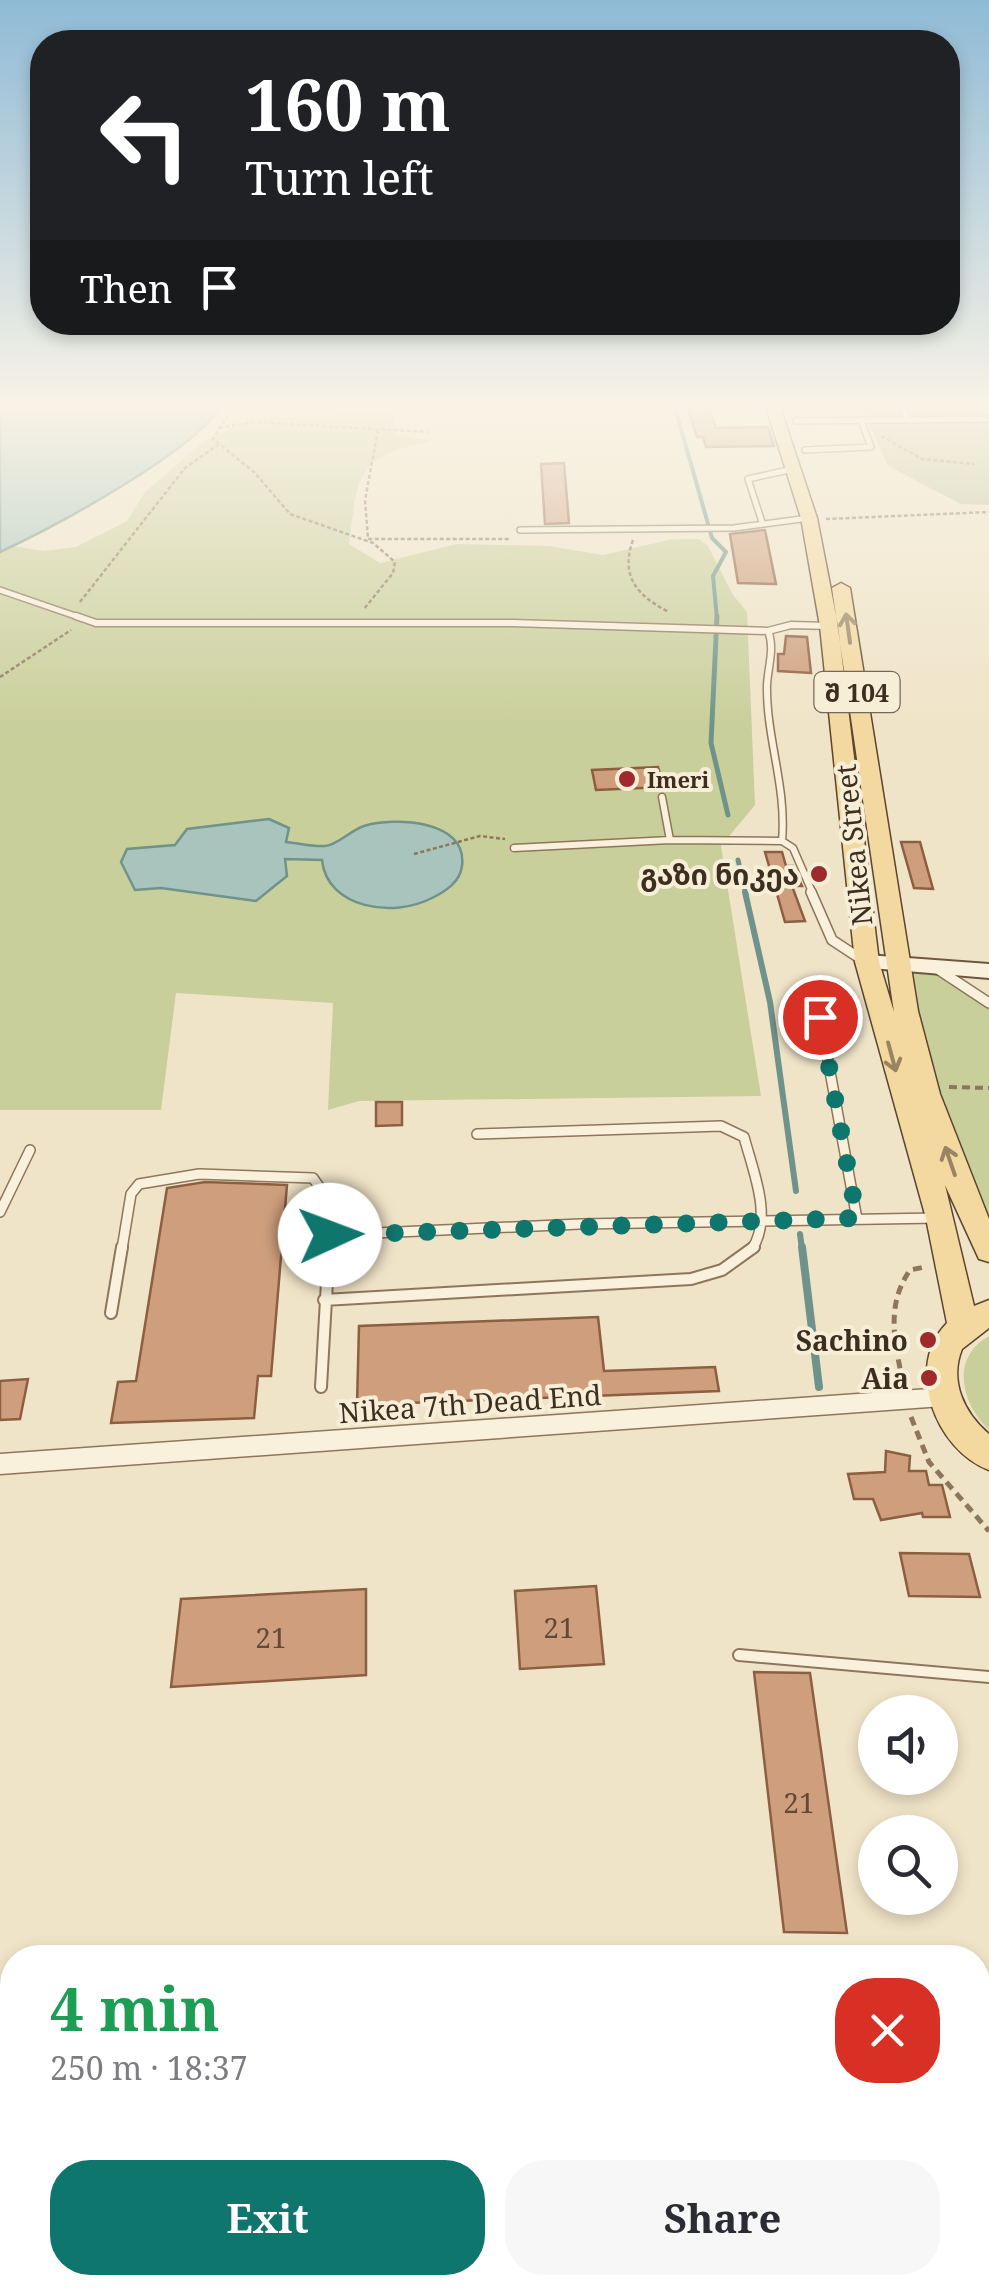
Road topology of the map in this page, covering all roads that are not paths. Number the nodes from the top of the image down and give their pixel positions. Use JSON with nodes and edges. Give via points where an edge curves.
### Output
{"nodes":[{"id":1,"x":758,"y":511,"type":"edge"},
{"id":2,"x":814,"y":511,"type":"edge"},
{"id":3,"x":817,"y":511,"type":"edge"},
{"id":4,"x":818,"y":518,"type":"junction"},
{"id":5,"x":762,"y":522,"type":"junction"},
{"id":6,"x":520,"y":530,"type":"dead end"},
{"id":7,"x":0,"y":590,"type":"edge"},
{"id":8,"x":829,"y":626,"type":"junction"},
{"id":9,"x":768,"y":631,"type":"junction"},
{"id":10,"x":662,"y":797,"type":"dead end"},
{"id":11,"x":670,"y":840,"type":"junction"},
{"id":12,"x":782,"y":841,"type":"junction"},
{"id":13,"x":514,"y":848,"type":"road end"},
{"id":14,"x":867,"y":962,"type":"junction"},
{"id":15,"x":899,"y":967,"type":"junction"},
{"id":16,"x":939,"y":970,"type":"junction"},
{"id":17,"x":989,"y":972,"type":"edge"},
{"id":18,"x":989,"y":1004,"type":"edge"},
{"id":19,"x":820,"y":1017,"type":"dead end"},
{"id":20,"x":477,"y":1134,"type":"dead end"},
{"id":21,"x":30,"y":1150,"type":"dead end"},
{"id":22,"x":0,"y":1212,"type":"edge"},
{"id":23,"x":857,"y":1218,"type":"junction"},
{"id":24,"x":940,"y":1218,"type":"junction"},
{"id":25,"x":765,"y":1219,"type":"junction"},
{"id":26,"x":330,"y":1235,"type":"junction"},
{"id":27,"x":989,"y":1250,"type":"edge"},
{"id":28,"x":324,"y":1300,"type":"junction"},
{"id":29,"x":111,"y":1313,"type":"dead end"},
{"id":30,"x":976,"y":1319,"type":"edge"},
{"id":31,"x":320,"y":1387,"type":"dead end"},
{"id":32,"x":943,"y":1397,"type":"junction"},
{"id":33,"x":989,"y":1455,"type":"edge"},
{"id":34,"x":0,"y":1464,"type":"edge"},
{"id":35,"x":739,"y":1655,"type":"dead end"},
{"id":36,"x":989,"y":1677,"type":"edge"}],
"edges":[{"from":1,"to":5,"type":"lane"},
{"from":2,"to":4,"type":"main road","name":"Nikea Street","number":"შ 104"},
{"from":3,"to":4,"type":"main road","name":"Nikea Street","number":"შ 104"},
{"from":4,"to":5,"type":"lane"},
{"from":4,"to":8,"type":"main road","name":"Nikea Street","number":"შ 104"},
{"from":15,"to":4,"type":"main road","name":"Nikea Street","number":"შ 104","one_way":true,"via":[[874,834],[848,625]]},
{"from":5,"to":6,"type":"lane","via":[[734,528]]},
{"from":7,"to":9,"type":"lane","via":[[96,623]]},
{"from":8,"to":9,"type":"lane"},
{"from":8,"to":14,"type":"main road","name":"Nikea Street","number":"შ 104"},
{"from":9,"to":12,"type":"lane","via":[[768,725],[788,813]]},
{"from":10,"to":11,"type":"lane"},
{"from":11,"to":12,"type":"lane"},
{"from":11,"to":13,"type":"lane"},
{"from":12,"to":14,"type":"lane","via":[[793,848],[832,940]]},
{"from":14,"to":15,"type":"main road"},
{"from":14,"to":24,"type":"main road","name":"Nikea Street","one_way":true},
{"from":15,"to":16,"type":"main road"},
{"from":27,"to":15,"type":"main road","name":"Nikea Street","one_way":true,"via":[[968,1211],[927,1087]]},
{"from":16,"to":17,"type":"main road"},
{"from":16,"to":18,"type":"lane"},
{"from":19,"to":23,"type":"lane"},
{"from":20,"to":25,"type":"lane","via":[[736,1130],[744,1137]]},
{"from":21,"to":22,"type":"lane"},
{"from":23,"to":24,"type":"lane"},
{"from":23,"to":25,"type":"lane"},
{"from":24,"to":30,"type":"main road","name":"Nikea Street"},
{"from":25,"to":26,"type":"lane"},
{"from":25,"to":28,"type":"lane","via":[[750,1256],[728,1272],[691,1279]]},
{"from":26,"to":28,"type":"lane"},
{"from":26,"to":29,"type":"lane","via":[[327,1198],[312,1178],[170,1176],[142,1182],[131,1194]]},
{"from":28,"to":31,"type":"lane"},
{"from":30,"to":32,"type":"main road","name":"Nikea Street","via":[[947,1342],[940,1368]]},
{"from":32,"to":33,"type":"main road","via":[[959,1426]]},
{"from":32,"to":34,"type":"street","name":"Nikea 7th Dead End"},
{"from":35,"to":36,"type":"lane"}]}
